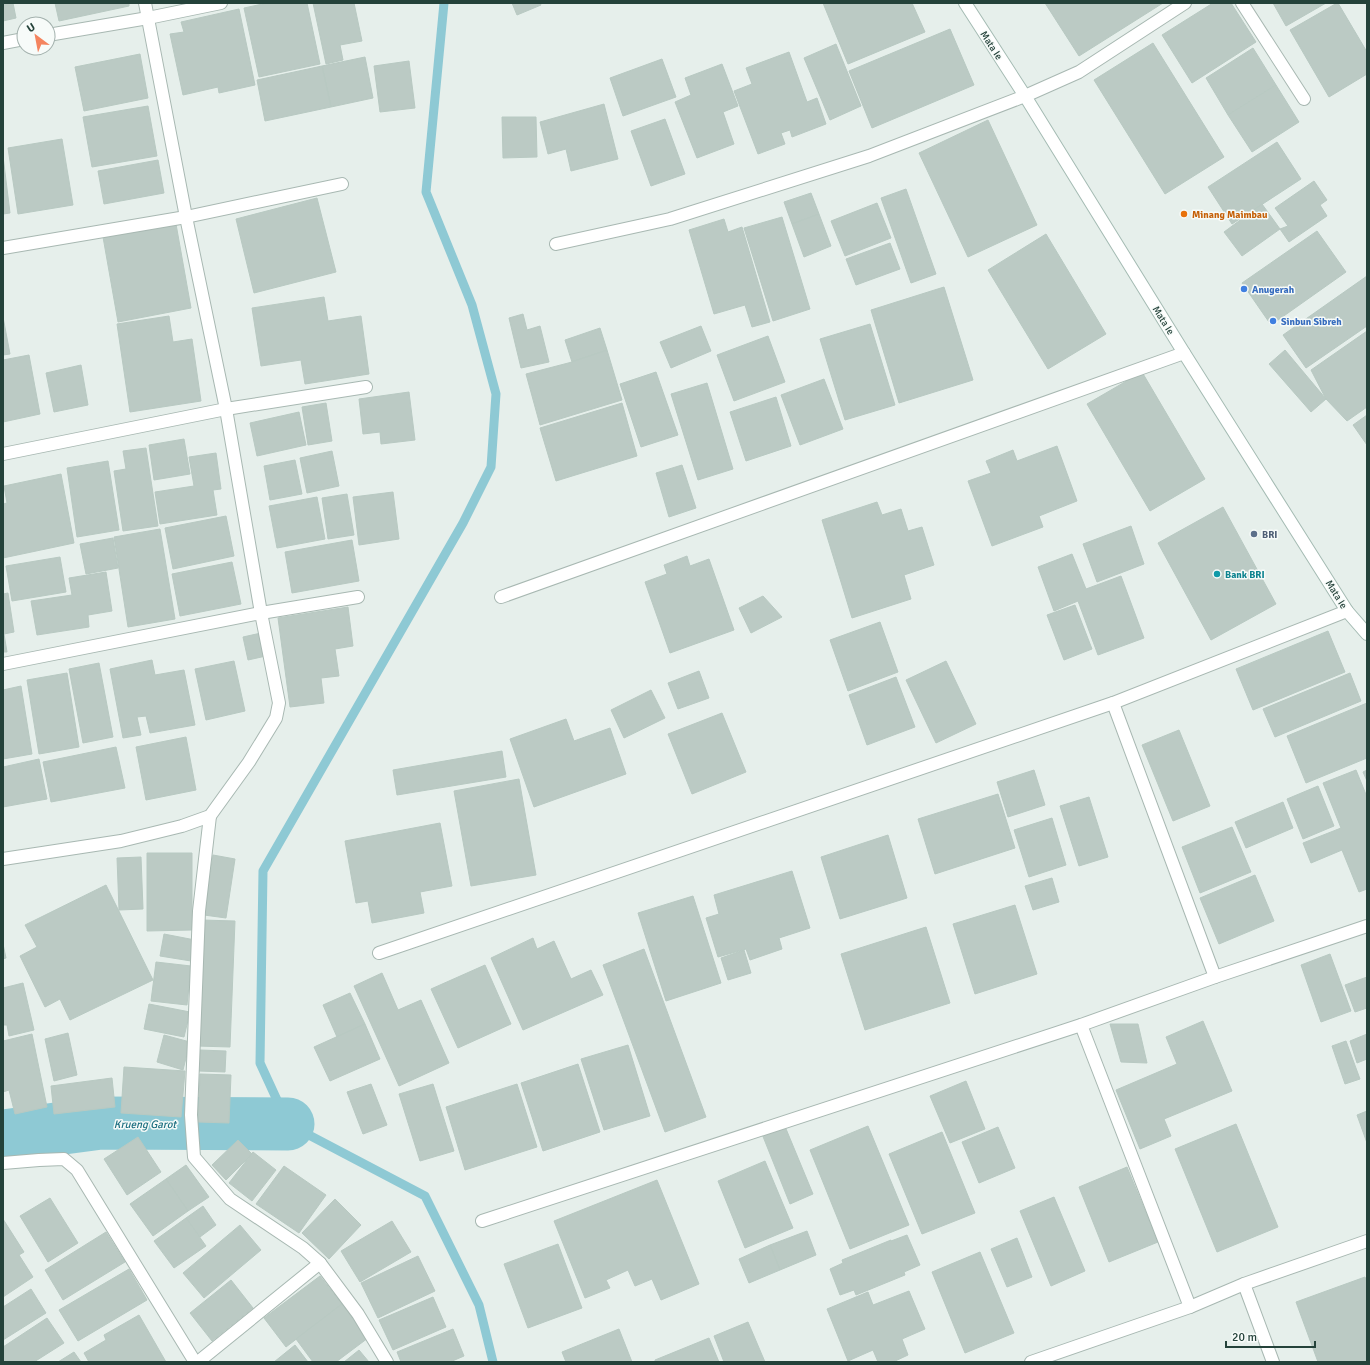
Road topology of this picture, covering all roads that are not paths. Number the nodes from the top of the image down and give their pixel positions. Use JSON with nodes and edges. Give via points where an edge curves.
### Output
{"nodes":[{"id":1,"x":145,"y":3,"type":"edge"},
{"id":2,"x":221,"y":3,"type":"edge"},
{"id":3,"x":965,"y":3,"type":"edge"},
{"id":4,"x":1185,"y":3,"type":"edge"},
{"id":5,"x":1242,"y":3,"type":"edge"},
{"id":6,"x":148,"y":18,"type":"junction"},
{"id":7,"x":56,"y":34,"type":"edge"},
{"id":8,"x":16,"y":41,"type":"edge"},
{"id":9,"x":3,"y":43,"type":"edge"},
{"id":10,"x":1025,"y":96,"type":"junction"},
{"id":11,"x":1304,"y":99,"type":"dead end"},
{"id":12,"x":342,"y":184,"type":"dead end"},
{"id":13,"x":186,"y":217,"type":"junction"},
{"id":14,"x":556,"y":244,"type":"dead end"},
{"id":15,"x":3,"y":248,"type":"edge"},
{"id":16,"x":1184,"y":352,"type":"junction"},
{"id":17,"x":366,"y":387,"type":"dead end"},
{"id":18,"x":226,"y":409,"type":"junction"},
{"id":19,"x":3,"y":454,"type":"edge"},
{"id":20,"x":358,"y":597,"type":"dead end"},
{"id":21,"x":501,"y":597,"type":"dead end"},
{"id":22,"x":1347,"y":611,"type":"junction"},
{"id":23,"x":261,"y":613,"type":"junction"},
{"id":24,"x":1367,"y":634,"type":"edge"},
{"id":25,"x":3,"y":664,"type":"edge"},
{"id":26,"x":1113,"y":703,"type":"junction"},
{"id":27,"x":210,"y":816,"type":"junction"},
{"id":28,"x":3,"y":859,"type":"edge"},
{"id":29,"x":1367,"y":926,"type":"edge"},
{"id":30,"x":379,"y":953,"type":"dead end"},
{"id":31,"x":1215,"y":976,"type":"junction"},
{"id":32,"x":1081,"y":1025,"type":"junction"},
{"id":33,"x":3,"y":1163,"type":"edge"},
{"id":34,"x":482,"y":1221,"type":"dead end"},
{"id":35,"x":1367,"y":1240,"type":"edge"},
{"id":36,"x":320,"y":1263,"type":"junction"},
{"id":37,"x":1244,"y":1284,"type":"junction"},
{"id":38,"x":1190,"y":1307,"type":"junction"},
{"id":39,"x":197,"y":1362,"type":"edge"},
{"id":40,"x":387,"y":1362,"type":"edge"},
{"id":41,"x":1031,"y":1362,"type":"edge"},
{"id":42,"x":1273,"y":1362,"type":"edge"}],
"edges":[{"from":1,"to":6,"type":"street"},
{"from":2,"to":6,"type":"street"},
{"from":3,"to":10,"type":"street","name":"Mata Ie"},
{"from":4,"to":10,"type":"street","via":[[1079,72]]},
{"from":5,"to":11,"type":"street"},
{"from":6,"to":7,"type":"street"},
{"from":6,"to":13,"type":"street"},
{"from":8,"to":9,"type":"street"},
{"from":10,"to":14,"type":"street","via":[[869,156],[670,219]]},
{"from":10,"to":16,"type":"street","name":"Mata Ie"},
{"from":12,"to":13,"type":"street"},
{"from":13,"to":15,"type":"street"},
{"from":13,"to":18,"type":"street"},
{"from":16,"to":21,"type":"street"},
{"from":16,"to":22,"type":"street","name":"Mata Ie"},
{"from":17,"to":18,"type":"street"},
{"from":18,"to":19,"type":"street"},
{"from":18,"to":23,"type":"street"},
{"from":20,"to":23,"type":"street"},
{"from":22,"to":24,"type":"street","name":"Mata Ie"},
{"from":22,"to":26,"type":"street"},
{"from":23,"to":25,"type":"street"},
{"from":23,"to":27,"type":"street","via":[[279,704],[276,718],[249,762]]},
{"from":26,"to":30,"type":"street"},
{"from":26,"to":31,"type":"street"},
{"from":27,"to":28,"type":"street","via":[[182,826],[121,841]]},
{"from":27,"to":36,"type":"street","via":[[199,911],[191,1115],[194,1157],[230,1199],[303,1248]]},
{"from":29,"to":31,"type":"street"},
{"from":31,"to":32,"type":"street"},
{"from":32,"to":34,"type":"street"},
{"from":32,"to":38,"type":"street"},
{"from":33,"to":39,"type":"street","via":[[64,1159],[77,1170]]},
{"from":35,"to":37,"type":"street"},
{"from":36,"to":39,"type":"street"},
{"from":36,"to":40,"type":"street","via":[[358,1314]]},
{"from":37,"to":38,"type":"street"},
{"from":37,"to":42,"type":"street"},
{"from":38,"to":41,"type":"street"}]}
